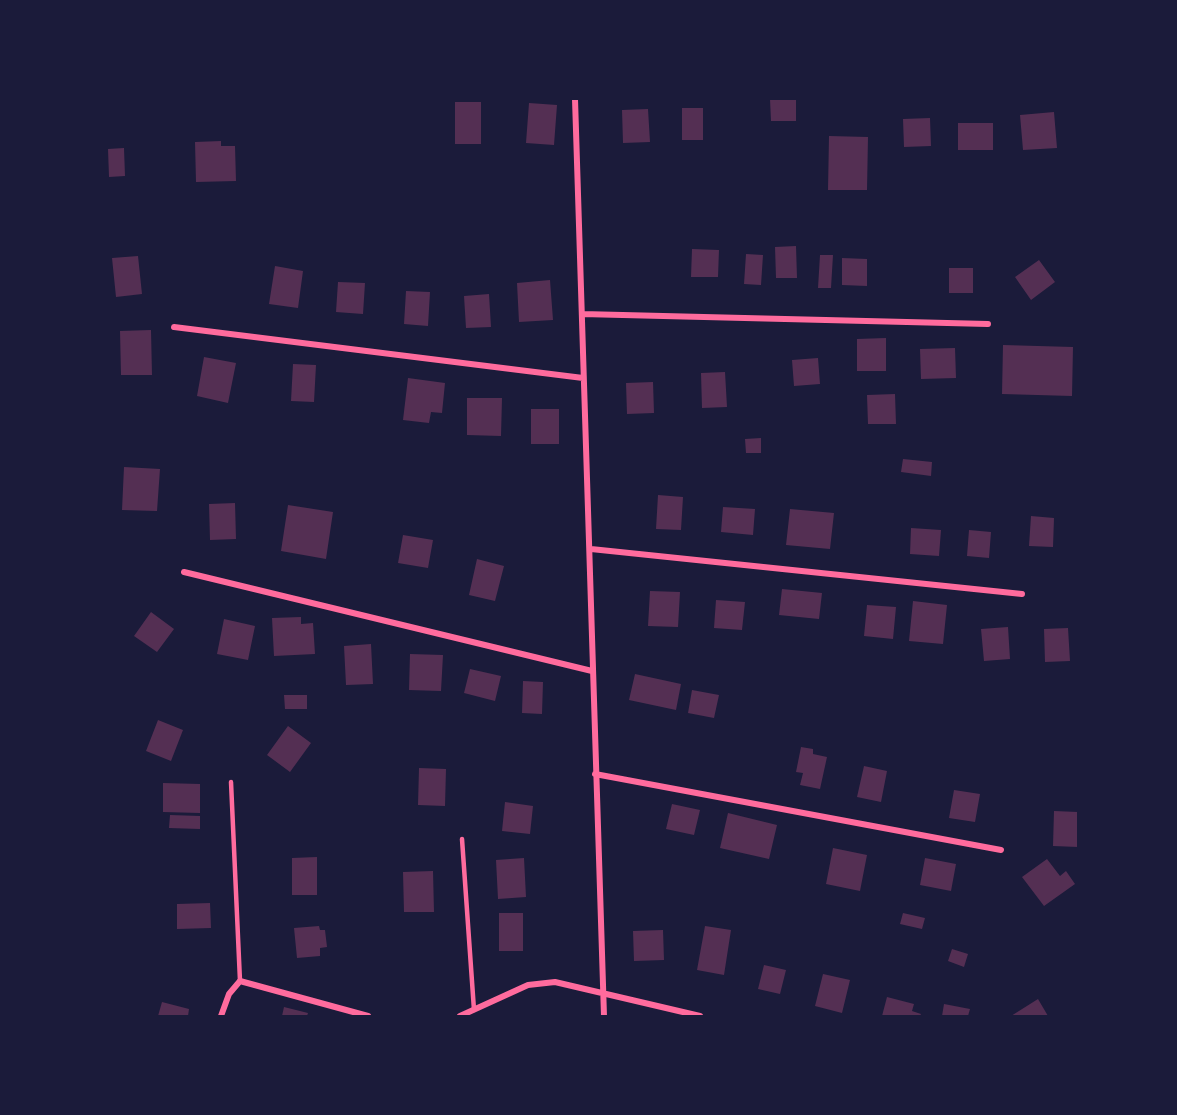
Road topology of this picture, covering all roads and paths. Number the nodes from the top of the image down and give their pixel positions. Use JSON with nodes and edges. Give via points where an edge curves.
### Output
{"nodes":[{"id":1,"x":575,"y":99,"type":"edge"},
{"id":2,"x":582,"y":314,"type":"junction"},
{"id":3,"x":988,"y":324,"type":"dead end"},
{"id":4,"x":174,"y":327,"type":"dead end"},
{"id":5,"x":583,"y":378,"type":"junction"},
{"id":6,"x":591,"y":549,"type":"junction"},
{"id":7,"x":184,"y":572,"type":"dead end"},
{"id":8,"x":1022,"y":594,"type":"dead end"},
{"id":9,"x":592,"y":671,"type":"junction"},
{"id":10,"x":595,"y":774,"type":"junction"},
{"id":11,"x":231,"y":782,"type":"dead end"},
{"id":12,"x":462,"y":839,"type":"dead end"},
{"id":13,"x":1001,"y":850,"type":"dead end"},
{"id":14,"x":240,"y":981,"type":"junction"},
{"id":15,"x":604,"y":992,"type":"junction"},
{"id":16,"x":474,"y":1010,"type":"junction"},
{"id":17,"x":221,"y":1016,"type":"edge"},
{"id":18,"x":368,"y":1016,"type":"edge"},
{"id":19,"x":460,"y":1016,"type":"edge"},
{"id":20,"x":604,"y":1016,"type":"edge"},
{"id":21,"x":700,"y":1016,"type":"edge"}],
"edges":[{"from":1,"to":2,"type":"street"},
{"from":2,"to":3,"type":"street"},
{"from":2,"to":5,"type":"street"},
{"from":4,"to":5,"type":"street"},
{"from":5,"to":6,"type":"street"},
{"from":6,"to":8,"type":"street"},
{"from":6,"to":9,"type":"street"},
{"from":7,"to":9,"type":"street"},
{"from":9,"to":10,"type":"street"},
{"from":10,"to":13,"type":"street"},
{"from":10,"to":15,"type":"street"},
{"from":11,"to":14,"type":"lane"},
{"from":12,"to":16,"type":"lane"},
{"from":14,"to":17,"type":"street"},
{"from":14,"to":18,"type":"street"},
{"from":15,"to":16,"type":"street","via":[[555,982],[528,985]]},
{"from":15,"to":20,"type":"street"},
{"from":15,"to":21,"type":"street"},
{"from":16,"to":19,"type":"street"}]}
